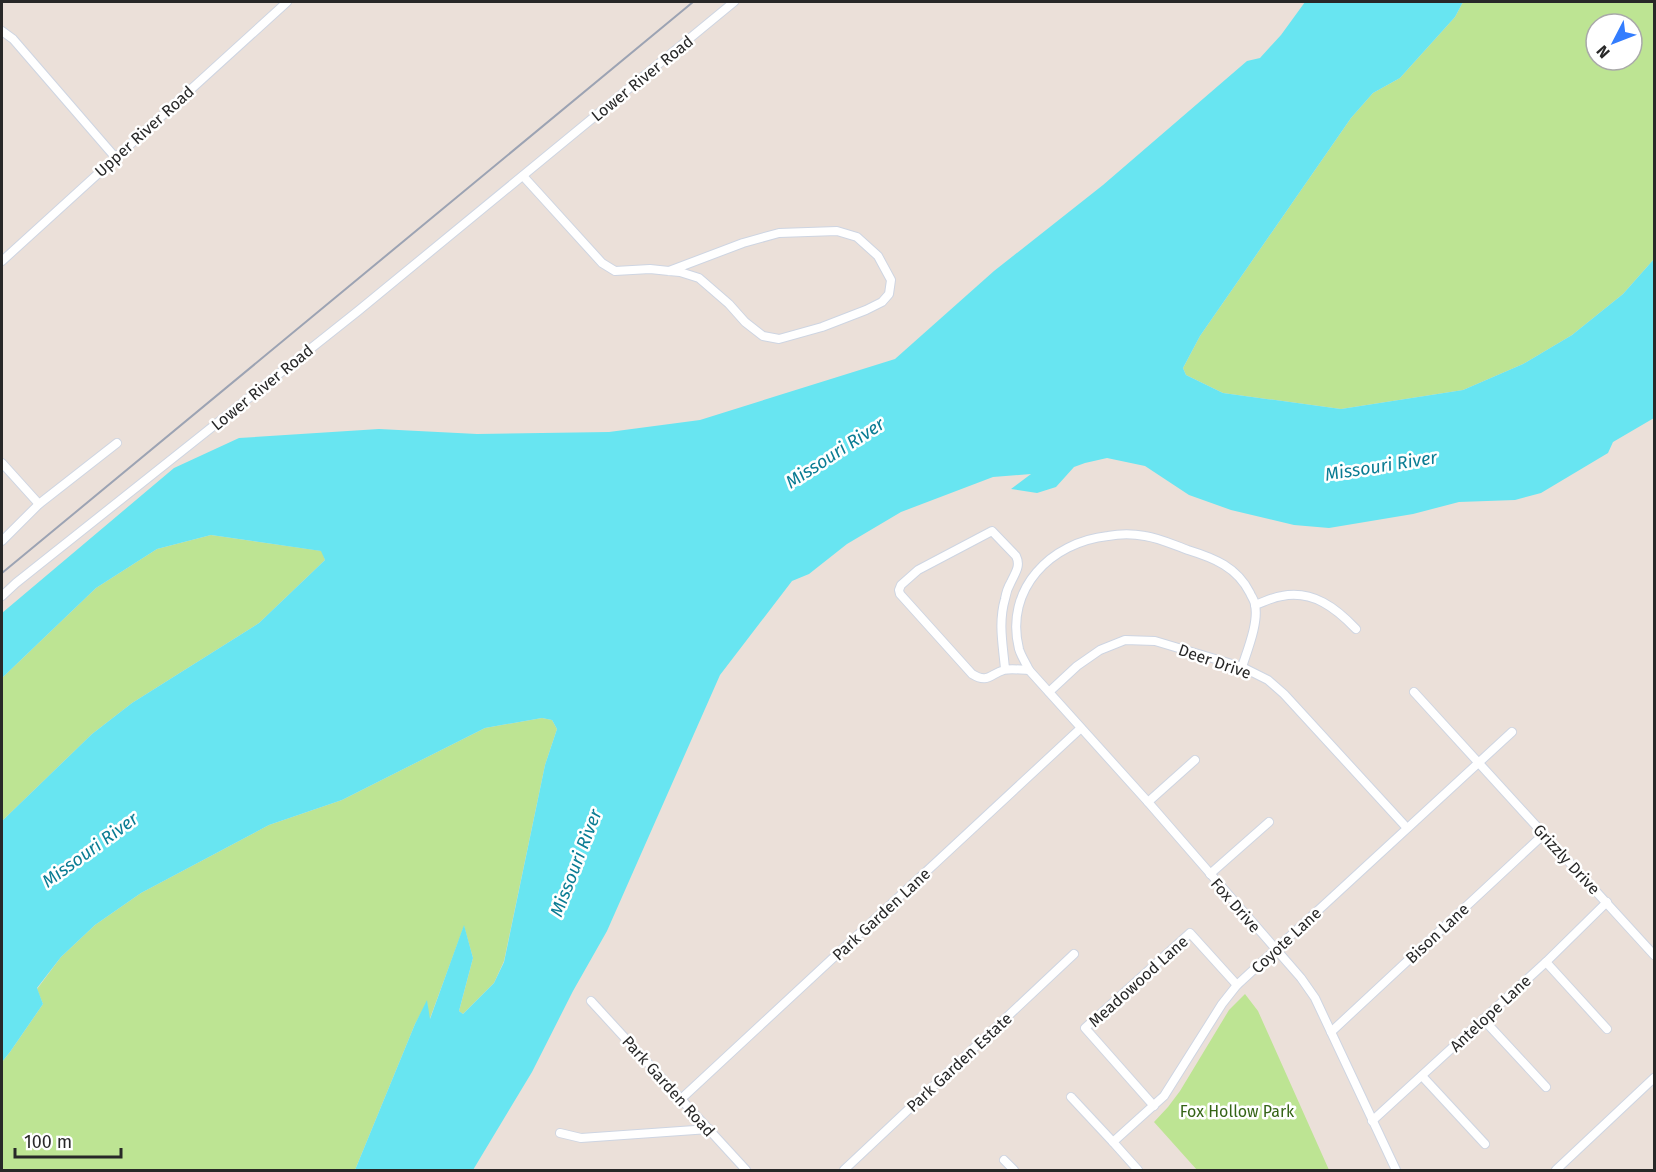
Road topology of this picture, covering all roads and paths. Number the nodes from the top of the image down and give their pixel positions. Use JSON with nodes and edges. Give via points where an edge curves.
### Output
{"nodes":[{"id":1,"x":287,"y":2,"type":"edge"},
{"id":2,"x":734,"y":2,"type":"edge"},
{"id":3,"x":2,"y":31,"type":"edge"},
{"id":4,"x":115,"y":157,"type":"junction"},
{"id":5,"x":523,"y":176,"type":"junction"},
{"id":6,"x":3,"y":256,"type":"edge"},
{"id":7,"x":669,"y":271,"type":"junction"},
{"id":8,"x":117,"y":442,"type":"dead end"},
{"id":9,"x":2,"y":463,"type":"edge"},
{"id":10,"x":39,"y":504,"type":"junction"},
{"id":11,"x":2,"y":541,"type":"edge"},
{"id":12,"x":2,"y":597,"type":"edge"},
{"id":13,"x":1256,"y":605,"type":"junction"},
{"id":14,"x":1356,"y":629,"type":"dead end"},
{"id":15,"x":1242,"y":667,"type":"junction"},
{"id":16,"x":1005,"y":669,"type":"junction"},
{"id":17,"x":1029,"y":670,"type":"junction"},
{"id":18,"x":1049,"y":692,"type":"junction"},
{"id":19,"x":1414,"y":692,"type":"dead end"},
{"id":20,"x":1082,"y":728,"type":"junction"},
{"id":21,"x":1512,"y":732,"type":"dead end"},
{"id":22,"x":1195,"y":760,"type":"dead end"},
{"id":23,"x":1479,"y":763,"type":"junction"},
{"id":24,"x":1148,"y":802,"type":"junction"},
{"id":25,"x":1269,"y":822,"type":"dead end"},
{"id":26,"x":1407,"y":828,"type":"junction"},
{"id":27,"x":1544,"y":834,"type":"junction"},
{"id":28,"x":1210,"y":874,"type":"junction"},
{"id":29,"x":1607,"y":902,"type":"junction"},
{"id":30,"x":1276,"y":950,"type":"junction"},
{"id":31,"x":1074,"y":954,"type":"dead end"},
{"id":32,"x":1654,"y":955,"type":"edge"},
{"id":33,"x":1546,"y":962,"type":"junction"},
{"id":34,"x":1237,"y":985,"type":"junction"},
{"id":35,"x":591,"y":1001,"type":"dead end"},
{"id":36,"x":1484,"y":1019,"type":"junction"},
{"id":37,"x":1607,"y":1029,"type":"dead end"},
{"id":38,"x":1331,"y":1032,"type":"junction"},
{"id":39,"x":1422,"y":1076,"type":"junction"},
{"id":40,"x":1654,"y":1078,"type":"edge"},
{"id":41,"x":1546,"y":1087,"type":"dead end"},
{"id":42,"x":1071,"y":1097,"type":"dead end"},
{"id":43,"x":681,"y":1099,"type":"junction"},
{"id":44,"x":1154,"y":1106,"type":"junction"},
{"id":45,"x":1372,"y":1121,"type":"junction"},
{"id":46,"x":709,"y":1129,"type":"junction"},
{"id":47,"x":560,"y":1133,"type":"dead end"},
{"id":48,"x":1113,"y":1142,"type":"junction"},
{"id":49,"x":1485,"y":1144,"type":"dead end"},
{"id":50,"x":1004,"y":1160,"type":"dead end"},
{"id":51,"x":746,"y":1170,"type":"edge"},
{"id":52,"x":844,"y":1170,"type":"edge"},
{"id":53,"x":1014,"y":1170,"type":"edge"},
{"id":54,"x":1138,"y":1170,"type":"edge"},
{"id":55,"x":1396,"y":1170,"type":"edge"},
{"id":56,"x":1556,"y":1170,"type":"edge"}],
"edges":[{"from":1,"to":4,"type":"street","name":"Upper River Road"},
{"from":2,"to":5,"type":"street","name":"Lower River Road"},
{"from":3,"to":4,"type":"street","via":[[14,39]]},
{"from":4,"to":6,"type":"street","name":"Upper River Road"},
{"from":5,"to":7,"type":"street","via":[[602,263],[615,271]]},
{"from":5,"to":12,"type":"street","name":"Lower River Road"},
{"from":7,"to":7,"type":"street","via":[[699,278],[763,336],[779,339],[822,327],[882,302],[889,294],[891,280],[878,256],[857,237],[837,231],[778,233]]},
{"from":8,"to":10,"type":"street"},
{"from":9,"to":10,"type":"street"},
{"from":10,"to":11,"type":"street"},
{"from":13,"to":14,"type":"street","via":[[1282,596],[1323,600]]},
{"from":13,"to":15,"type":"street"},
{"from":13,"to":17,"type":"street","name":"Fox Drive","via":[[1233,569],[1213,558],[1144,536],[1086,540],[1046,562],[1024,590],[1017,611],[1017,635],[1019,651]]},
{"from":15,"to":18,"type":"street","name":"Deer Drive","via":[[1155,641],[1125,640],[1100,650]]},
{"from":15,"to":26,"type":"street","name":"Deer Drive","via":[[1268,680],[1284,694]]},
{"from":16,"to":16,"type":"street","via":[[985,679],[972,674],[899,590],[918,570],[992,531],[1019,561],[1000,619]]},
{"from":16,"to":17,"type":"street"},
{"from":17,"to":18,"type":"street","name":"Fox Drive"},
{"from":18,"to":20,"type":"street","name":"Fox Drive"},
{"from":19,"to":23,"type":"street","name":"Grizzly Drive"},
{"from":20,"to":24,"type":"street","name":"Fox Drive"},
{"from":20,"to":43,"type":"street","name":"Park Garden Lane"},
{"from":21,"to":23,"type":"street","name":"Coyote Lane"},
{"from":22,"to":24,"type":"street"},
{"from":23,"to":26,"type":"street","name":"Coyote Lane"},
{"from":23,"to":27,"type":"street","name":"Grizzly Drive"},
{"from":24,"to":28,"type":"street","name":"Fox Drive"},
{"from":25,"to":28,"type":"street"},
{"from":26,"to":30,"type":"street","name":"Coyote Lane"},
{"from":27,"to":29,"type":"street","name":"Grizzly Drive"},
{"from":27,"to":38,"type":"street","name":"Bison Lane"},
{"from":28,"to":30,"type":"street","name":"Fox Drive"},
{"from":29,"to":32,"type":"street","name":"Grizzly Drive"},
{"from":29,"to":33,"type":"street","name":"Antelope Lane"},
{"from":30,"to":34,"type":"street","name":"Coyote Lane"},
{"from":30,"to":38,"type":"street","name":"Fox Drive","via":[[1315,998]]},
{"from":31,"to":52,"type":"street","name":"Park Garden Estate"},
{"from":33,"to":36,"type":"street","name":"Antelope Lane"},
{"from":33,"to":37,"type":"street"},
{"from":34,"to":44,"type":"street","name":"Coyote Lane"},
{"from":34,"to":44,"type":"street","name":"Meadowood Lane","via":[[1190,933],[1085,1028]]},
{"from":35,"to":43,"type":"street","name":"Park Garden Road"},
{"from":36,"to":39,"type":"street","name":"Antelope Lane"},
{"from":36,"to":41,"type":"street"},
{"from":38,"to":45,"type":"street","name":"Fox Drive"},
{"from":39,"to":45,"type":"street","name":"Antelope Lane"},
{"from":39,"to":49,"type":"street"},
{"from":40,"to":56,"type":"street"},
{"from":42,"to":48,"type":"street"},
{"from":43,"to":46,"type":"street","name":"Park Garden Road"},
{"from":44,"to":48,"type":"street","name":"Coyote Lane"},
{"from":45,"to":55,"type":"street","name":"Fox Drive"},
{"from":46,"to":47,"type":"street","via":[[580,1138]]},
{"from":46,"to":51,"type":"street","name":"Park Garden Road"},
{"from":48,"to":54,"type":"street"},
{"from":50,"to":53,"type":"street"}]}
